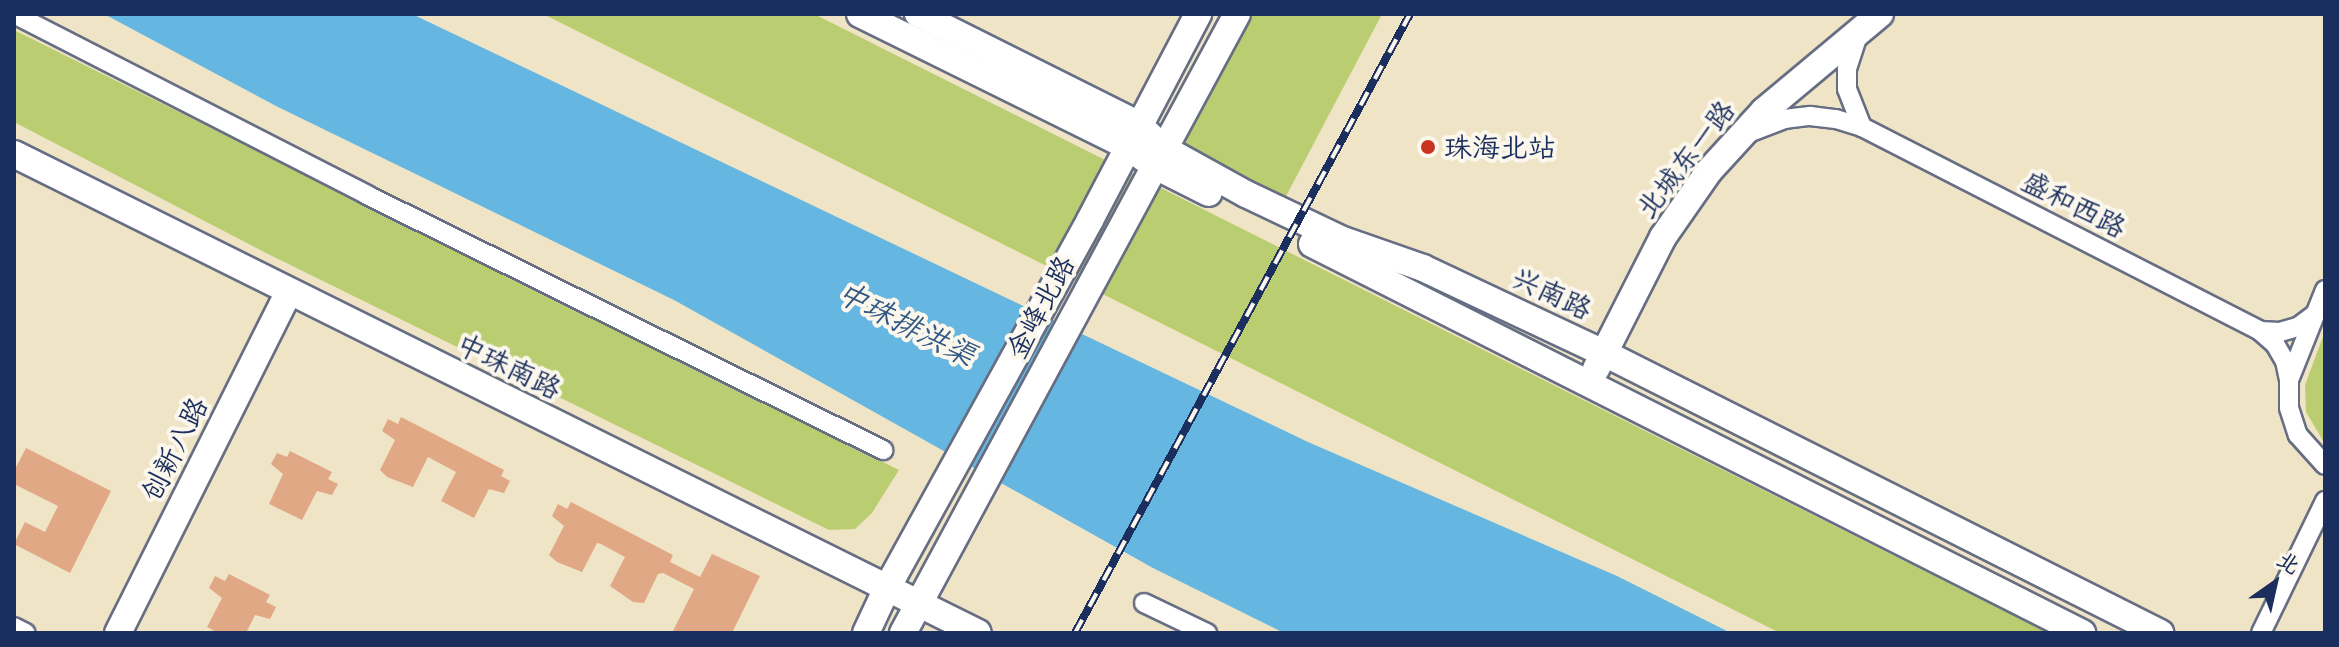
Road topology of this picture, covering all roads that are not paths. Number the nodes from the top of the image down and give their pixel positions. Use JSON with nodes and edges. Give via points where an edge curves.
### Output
{"nodes":[{"id":1,"x":14,"y":14,"type":"edge"},
{"id":2,"x":918,"y":14,"type":"edge"},
{"id":3,"x":1198,"y":14,"type":"edge"},
{"id":4,"x":1237,"y":14,"type":"edge"},
{"id":5,"x":877,"y":18,"type":"edge"},
{"id":6,"x":1870,"y":22,"type":"edge"},
{"id":7,"x":1862,"y":127,"type":"junction"},
{"id":8,"x":1133,"y":135,"type":"junction"},
{"id":9,"x":1735,"y":140,"type":"junction"},
{"id":10,"x":14,"y":154,"type":"edge"},
{"id":11,"x":1159,"y":157,"type":"junction"},
{"id":12,"x":2325,"y":290,"type":"edge"},
{"id":13,"x":288,"y":293,"type":"junction"},
{"id":14,"x":2314,"y":315,"type":"junction"},
{"id":15,"x":2260,"y":331,"type":"junction"},
{"id":16,"x":1604,"y":353,"type":"junction"},
{"id":17,"x":2289,"y":380,"type":"junction"},
{"id":18,"x":1588,"y":383,"type":"junction"},
{"id":19,"x":883,"y":450,"type":"dead end"},
{"id":20,"x":2325,"y":465,"type":"edge"},
{"id":21,"x":2325,"y":501,"type":"edge"},
{"id":22,"x":887,"y":588,"type":"junction"},
{"id":23,"x":918,"y":603,"type":"junction"},
{"id":24,"x":1144,"y":603,"type":"dead end"},
{"id":25,"x":14,"y":627,"type":"edge"},
{"id":26,"x":26,"y":633,"type":"edge"},
{"id":27,"x":118,"y":633,"type":"edge"},
{"id":28,"x":866,"y":633,"type":"edge"},
{"id":29,"x":903,"y":633,"type":"edge"},
{"id":30,"x":978,"y":633,"type":"edge"},
{"id":31,"x":1207,"y":633,"type":"edge"},
{"id":32,"x":2082,"y":633,"type":"edge"},
{"id":33,"x":2160,"y":633,"type":"edge"},
{"id":34,"x":2261,"y":633,"type":"edge"}],
"edges":[{"from":1,"to":19,"type":"street"},
{"from":2,"to":8,"type":"street","name":"兴南路"},
{"from":3,"to":8,"type":"street","name":"金峰北路"},
{"from":4,"to":11,"type":"street","name":"金峰北路"},
{"from":5,"to":8,"type":"street","name":"兴南路"},
{"from":6,"to":7,"type":"street","via":[[1851,48],[1847,89]]},
{"from":6,"to":9,"type":"street","name":"北城东一路"},
{"from":7,"to":9,"type":"street","name":"盛和西路","via":[[1836,119],[1797,118],[1758,127]]},
{"from":7,"to":15,"type":"street","name":"盛和西路"},
{"from":8,"to":11,"type":"street","name":"兴南路"},
{"from":8,"to":22,"type":"street","name":"金峰北路"},
{"from":9,"to":16,"type":"street","name":"北城东一路","via":[[1663,237]]},
{"from":10,"to":13,"type":"street","name":"中珠南路"},
{"from":11,"to":16,"type":"street","name":"兴南路","via":[[1343,240],[1423,268]]},
{"from":11,"to":18,"type":"street","name":"兴南路"},
{"from":11,"to":23,"type":"street","name":"金峰北路"},
{"from":12,"to":14,"type":"street"},
{"from":13,"to":22,"type":"street","name":"中珠南路"},
{"from":13,"to":27,"type":"street","name":"创新八路"},
{"from":14,"to":15,"type":"street","via":[[2289,330]]},
{"from":14,"to":17,"type":"street"},
{"from":15,"to":17,"type":"street","name":"盛和西路","via":[[2275,344]]},
{"from":16,"to":18,"type":"street","name":"北城东一路"},
{"from":16,"to":33,"type":"street","name":"兴南路"},
{"from":17,"to":20,"type":"street","via":[[2289,408],[2298,435]]},
{"from":18,"to":32,"type":"street","name":"兴南路"},
{"from":21,"to":34,"type":"street"},
{"from":22,"to":23,"type":"street","name":"中珠南路"},
{"from":22,"to":28,"type":"street","name":"金峰北路"},
{"from":23,"to":29,"type":"street","name":"金峰北路"},
{"from":23,"to":30,"type":"street","name":"中珠南路"},
{"from":24,"to":31,"type":"street"},
{"from":25,"to":26,"type":"street"}]}
